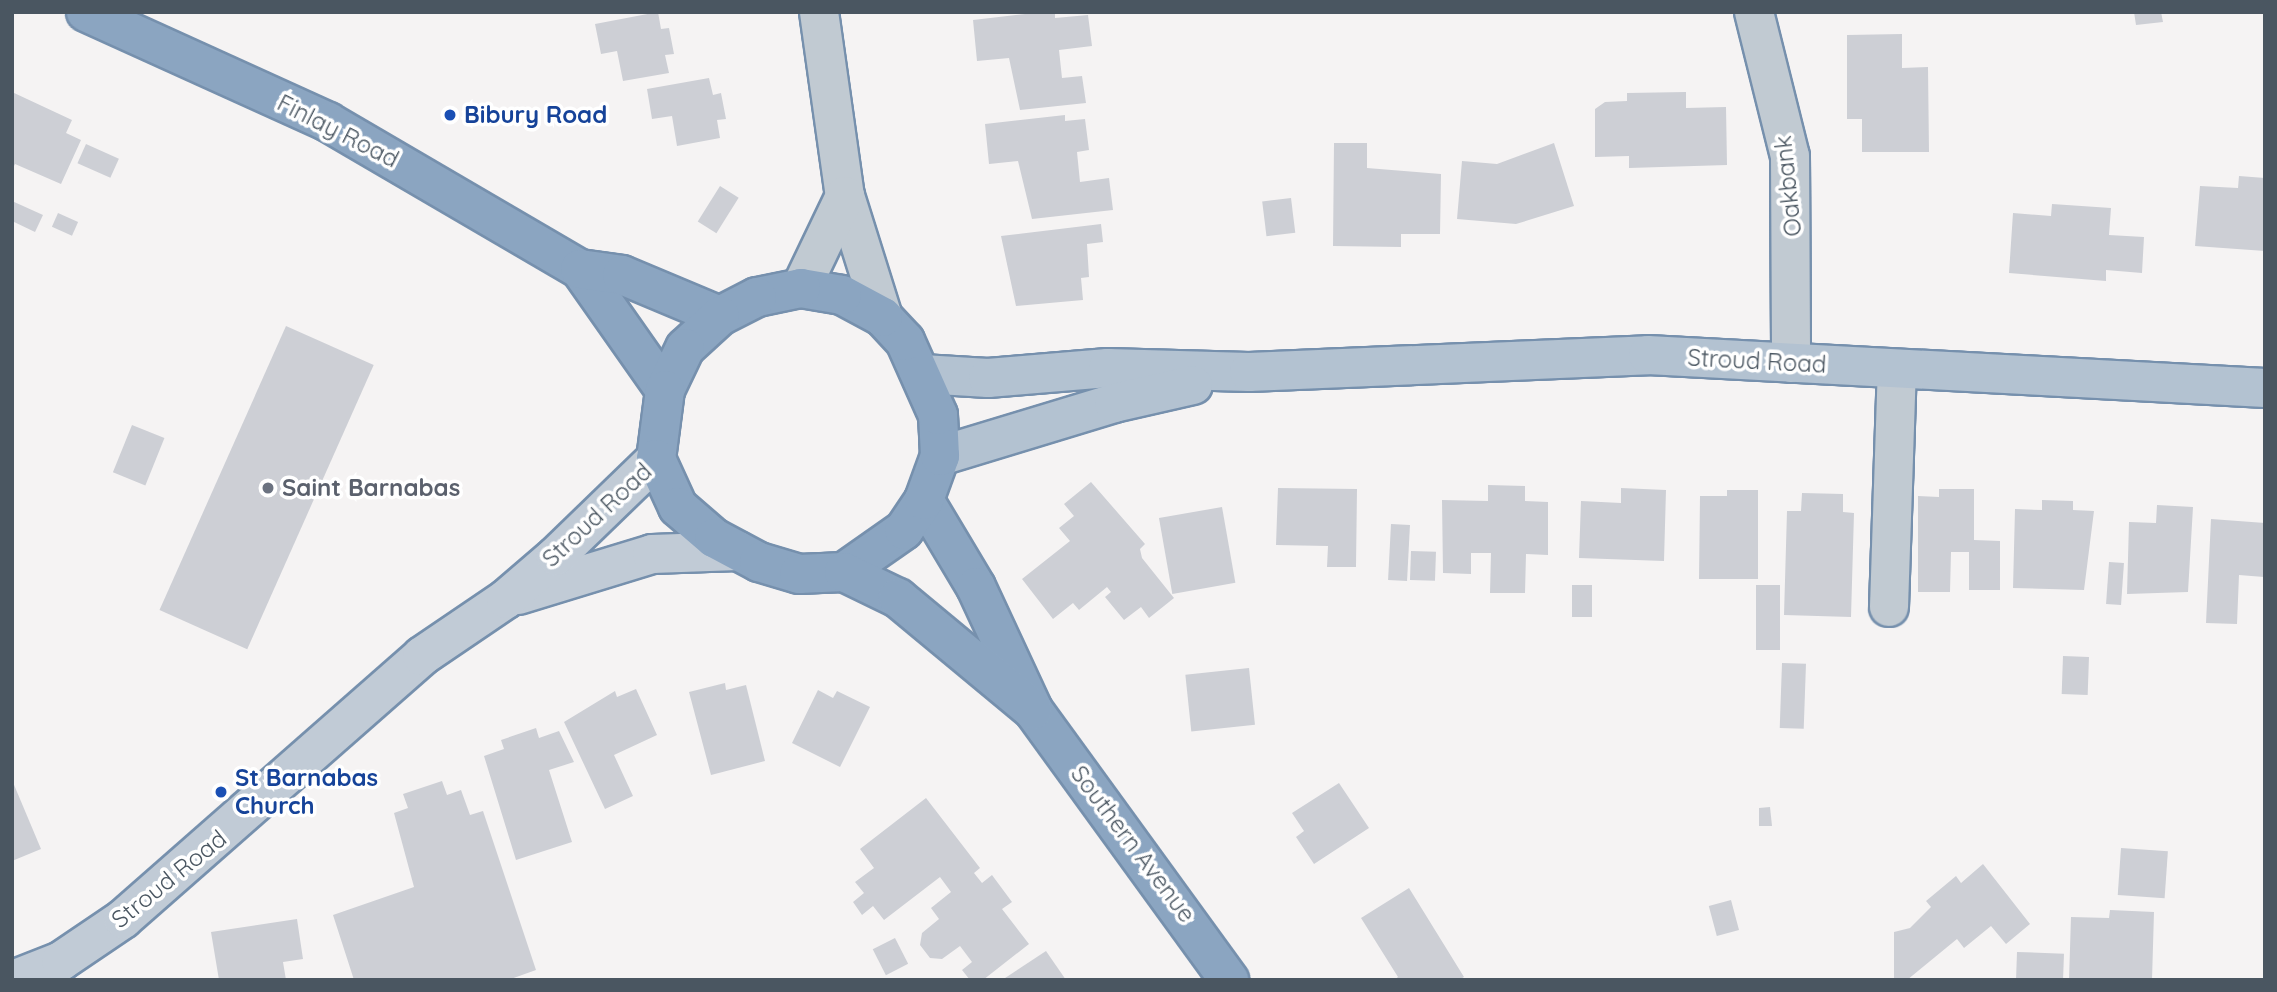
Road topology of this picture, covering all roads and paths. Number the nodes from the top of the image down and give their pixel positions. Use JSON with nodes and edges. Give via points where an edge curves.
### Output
{"nodes":[{"id":1,"x":86,"y":12,"type":"edge"},
{"id":2,"x":819,"y":12,"type":"edge"},
{"id":3,"x":1754,"y":12,"type":"edge"},
{"id":4,"x":845,"y":196,"type":"junction"},
{"id":5,"x":580,"y":269,"type":"junction"},
{"id":6,"x":801,"y":288,"type":"junction"},
{"id":7,"x":720,"y":316,"type":"junction"},
{"id":8,"x":883,"y":317,"type":"junction"},
{"id":9,"x":1791,"y":363,"type":"junction"},
{"id":10,"x":1897,"y":370,"type":"junction"},
{"id":11,"x":1249,"y":372,"type":"junction"},
{"id":12,"x":922,"y":374,"type":"junction"},
{"id":13,"x":2265,"y":388,"type":"edge"},
{"id":14,"x":665,"y":390,"type":"junction"},
{"id":15,"x":940,"y":456,"type":"junction"},
{"id":16,"x":656,"y":459,"type":"junction"},
{"id":17,"x":925,"y":500,"type":"junction"},
{"id":18,"x":738,"y":551,"type":"junction"},
{"id":19,"x":844,"y":572,"type":"junction"},
{"id":20,"x":506,"y":599,"type":"junction"},
{"id":21,"x":1889,"y":607,"type":"dead end"},
{"id":22,"x":1033,"y":710,"type":"junction"},
{"id":23,"x":13,"y":980,"type":"edge"},
{"id":24,"x":1229,"y":980,"type":"edge"}],
"edges":[{"from":1,"to":5,"type":"highway","name":"Finlay Road","via":[[328,122]]},
{"from":2,"to":4,"type":"street"},
{"from":3,"to":9,"type":"street","name":"Oakbank","via":[[1790,156]]},
{"from":4,"to":6,"type":"street"},
{"from":4,"to":8,"type":"street"},
{"from":5,"to":7,"type":"highway","name":"Finlay Road","via":[[622,275]]},
{"from":5,"to":14,"type":"highway","name":"Finlay Road"},
{"from":6,"to":7,"type":"highway","via":[[757,298]]},
{"from":6,"to":8,"type":"highway","via":[[842,295]]},
{"from":7,"to":14,"type":"highway","via":[[685,348]]},
{"from":8,"to":12,"type":"highway","via":[[905,341]]},
{"from":9,"to":10,"type":"main road","name":"Stroud Road"},
{"from":9,"to":11,"type":"main road","name":"Stroud Road","via":[[1648,355]]},
{"from":10,"to":13,"type":"main road","name":"Stroud Road"},
{"from":10,"to":21,"type":"street"},
{"from":11,"to":12,"type":"main road","via":[[1108,368],[988,378]]},
{"from":11,"to":15,"type":"main road","via":[[1114,403]]},
{"from":12,"to":15,"type":"highway","via":[[938,415]]},
{"from":14,"to":16,"type":"highway"},
{"from":15,"to":17,"type":"highway"},
{"from":16,"to":18,"type":"highway","via":[[678,506]]},
{"from":16,"to":20,"type":"main road","name":"Stroud Road"},
{"from":17,"to":19,"type":"highway","via":[[904,530]]},
{"from":17,"to":22,"type":"highway","via":[[976,587]]},
{"from":18,"to":19,"type":"highway","via":[[799,574]]},
{"from":18,"to":20,"type":"main road","name":"Stroud Road","via":[[652,554]]},
{"from":19,"to":22,"type":"highway","via":[[898,598]]},
{"from":20,"to":23,"type":"main road","name":"Stroud Road","via":[[422,656],[123,919],[61,961]]},
{"from":22,"to":24,"type":"highway","name":"Southern Avenue"}]}
